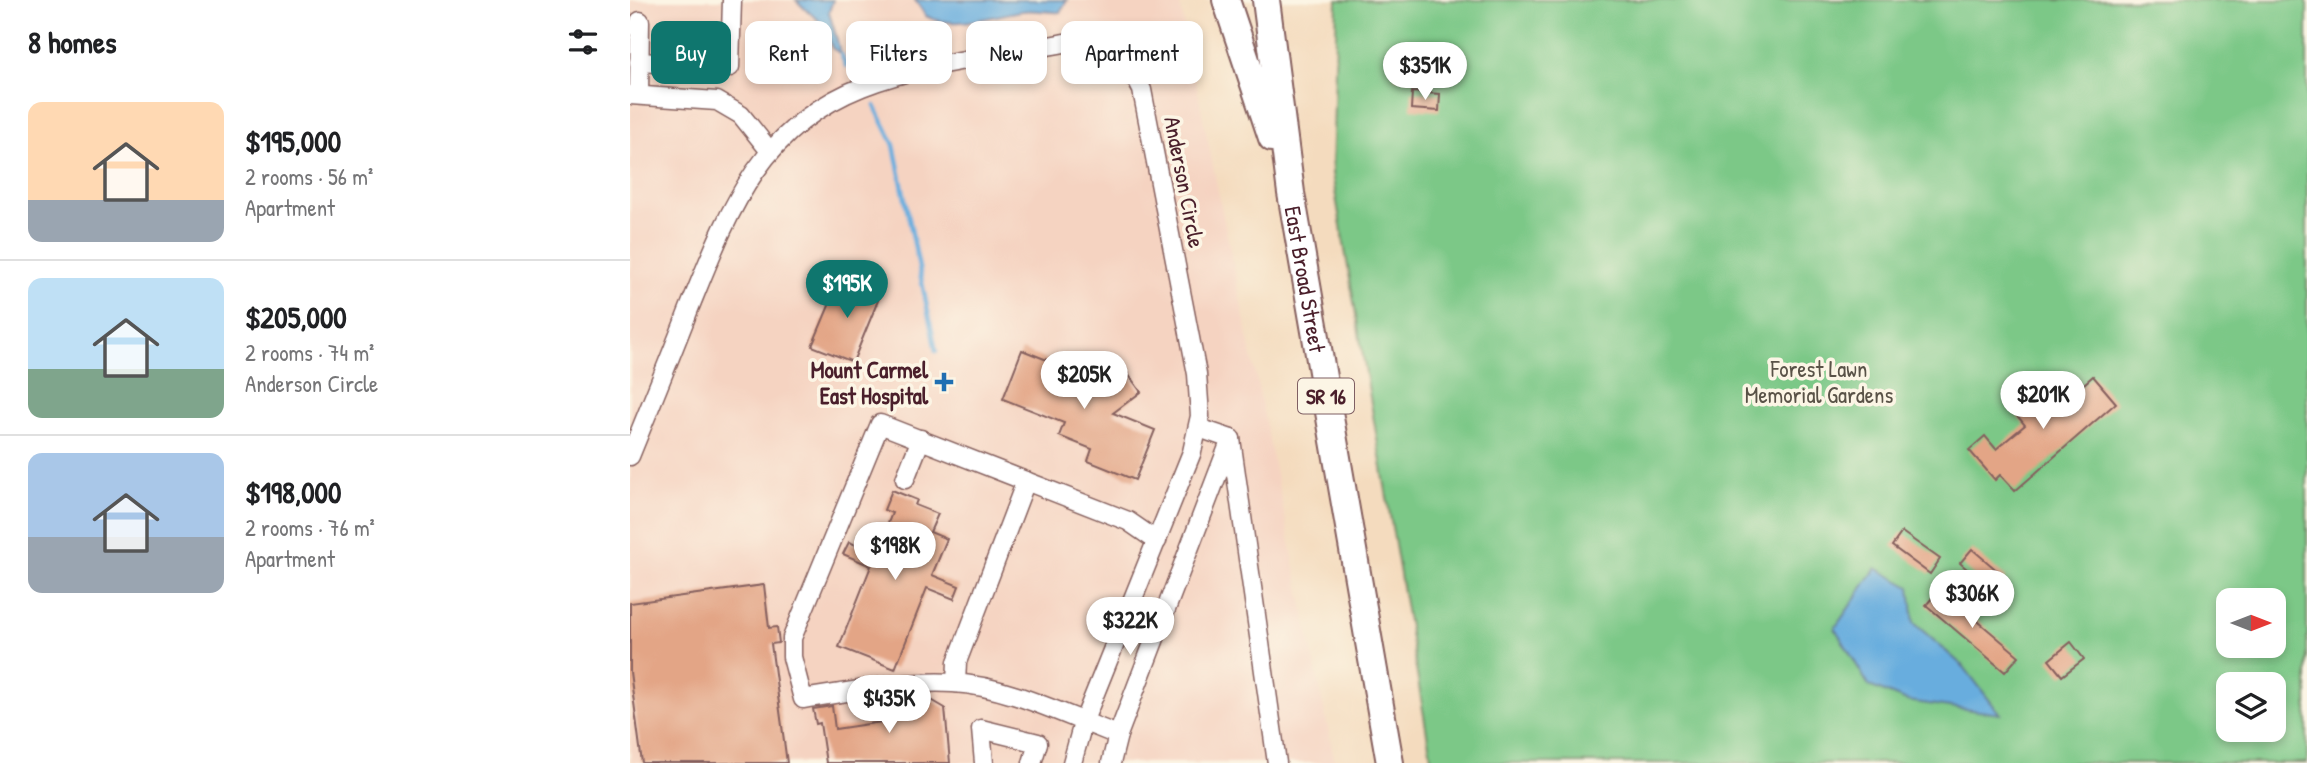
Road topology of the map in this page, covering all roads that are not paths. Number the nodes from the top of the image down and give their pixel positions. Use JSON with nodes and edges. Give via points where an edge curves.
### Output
{"nodes":[{"id":1,"x":732,"y":0,"type":"edge"},
{"id":2,"x":1226,"y":0,"type":"edge"},
{"id":3,"x":1266,"y":0,"type":"edge"},
{"id":4,"x":1275,"y":0,"type":"edge"},
{"id":5,"x":640,"y":21,"type":"dead end"},
{"id":6,"x":1271,"y":40,"type":"junction"},
{"id":7,"x":639,"y":62,"type":"junction"},
{"id":8,"x":635,"y":95,"type":"edge"},
{"id":9,"x":769,"y":150,"type":"junction"},
{"id":10,"x":1291,"y":193,"type":"junction"},
{"id":11,"x":1199,"y":428,"type":"junction"},
{"id":12,"x":921,"y":439,"type":"junction"},
{"id":13,"x":1231,"y":439,"type":"junction"},
{"id":14,"x":630,"y":456,"type":"edge"},
{"id":15,"x":905,"y":479,"type":"dead end"},
{"id":16,"x":1026,"y":481,"type":"junction"},
{"id":17,"x":1157,"y":541,"type":"junction"},
{"id":18,"x":956,"y":683,"type":"junction"},
{"id":19,"x":1083,"y":723,"type":"junction"},
{"id":20,"x":1118,"y":735,"type":"junction"},
{"id":21,"x":984,"y":763,"type":"edge"},
{"id":22,"x":1032,"y":763,"type":"edge"},
{"id":23,"x":1072,"y":763,"type":"edge"},
{"id":24,"x":1111,"y":763,"type":"edge"},
{"id":25,"x":1277,"y":763,"type":"edge"},
{"id":26,"x":1391,"y":763,"type":"edge"}],
"edges":[{"from":1,"to":7,"type":"street","via":[[730,67]]},
{"from":2,"to":10,"type":"highway"},
{"from":3,"to":6,"type":"highway","name":"East Broad Street","number":"SR 16"},
{"from":4,"to":6,"type":"highway"},
{"from":5,"to":7,"type":"street"},
{"from":6,"to":10,"type":"highway","name":"East Broad Street","number":"SR 16"},
{"from":7,"to":8,"type":"street"},
{"from":8,"to":9,"type":"street","via":[[717,101],[741,115]]},
{"from":9,"to":11,"type":"street","name":"Anderson Circle","via":[[803,120],[844,95],[904,74],[1064,43],[1101,47],[1117,56],[1142,90],[1197,374]]},
{"from":9,"to":14,"type":"street","name":"Anderson Circle","via":[[733,202]]},
{"from":10,"to":26,"type":"highway","name":"East Broad Street","number":"SR 16"},
{"from":11,"to":13,"type":"street"},
{"from":11,"to":17,"type":"street","name":"Anderson Circle"},
{"from":12,"to":15,"type":"street"},
{"from":12,"to":16,"type":"street"},
{"from":12,"to":18,"type":"street","via":[[880,424],[792,638],[792,657],[803,699],[925,682]]},
{"from":13,"to":20,"type":"street"},
{"from":13,"to":25,"type":"street"},
{"from":16,"to":17,"type":"street","via":[[1128,521]]},
{"from":16,"to":18,"type":"street","via":[[957,662]]},
{"from":17,"to":19,"type":"street","name":"Anderson Circle"},
{"from":18,"to":19,"type":"street","via":[[995,690]]},
{"from":19,"to":20,"type":"street"},
{"from":19,"to":23,"type":"street","name":"Anderson Circle"},
{"from":20,"to":24,"type":"street"},
{"from":21,"to":22,"type":"street","via":[[981,729],[1038,743]]}]}
